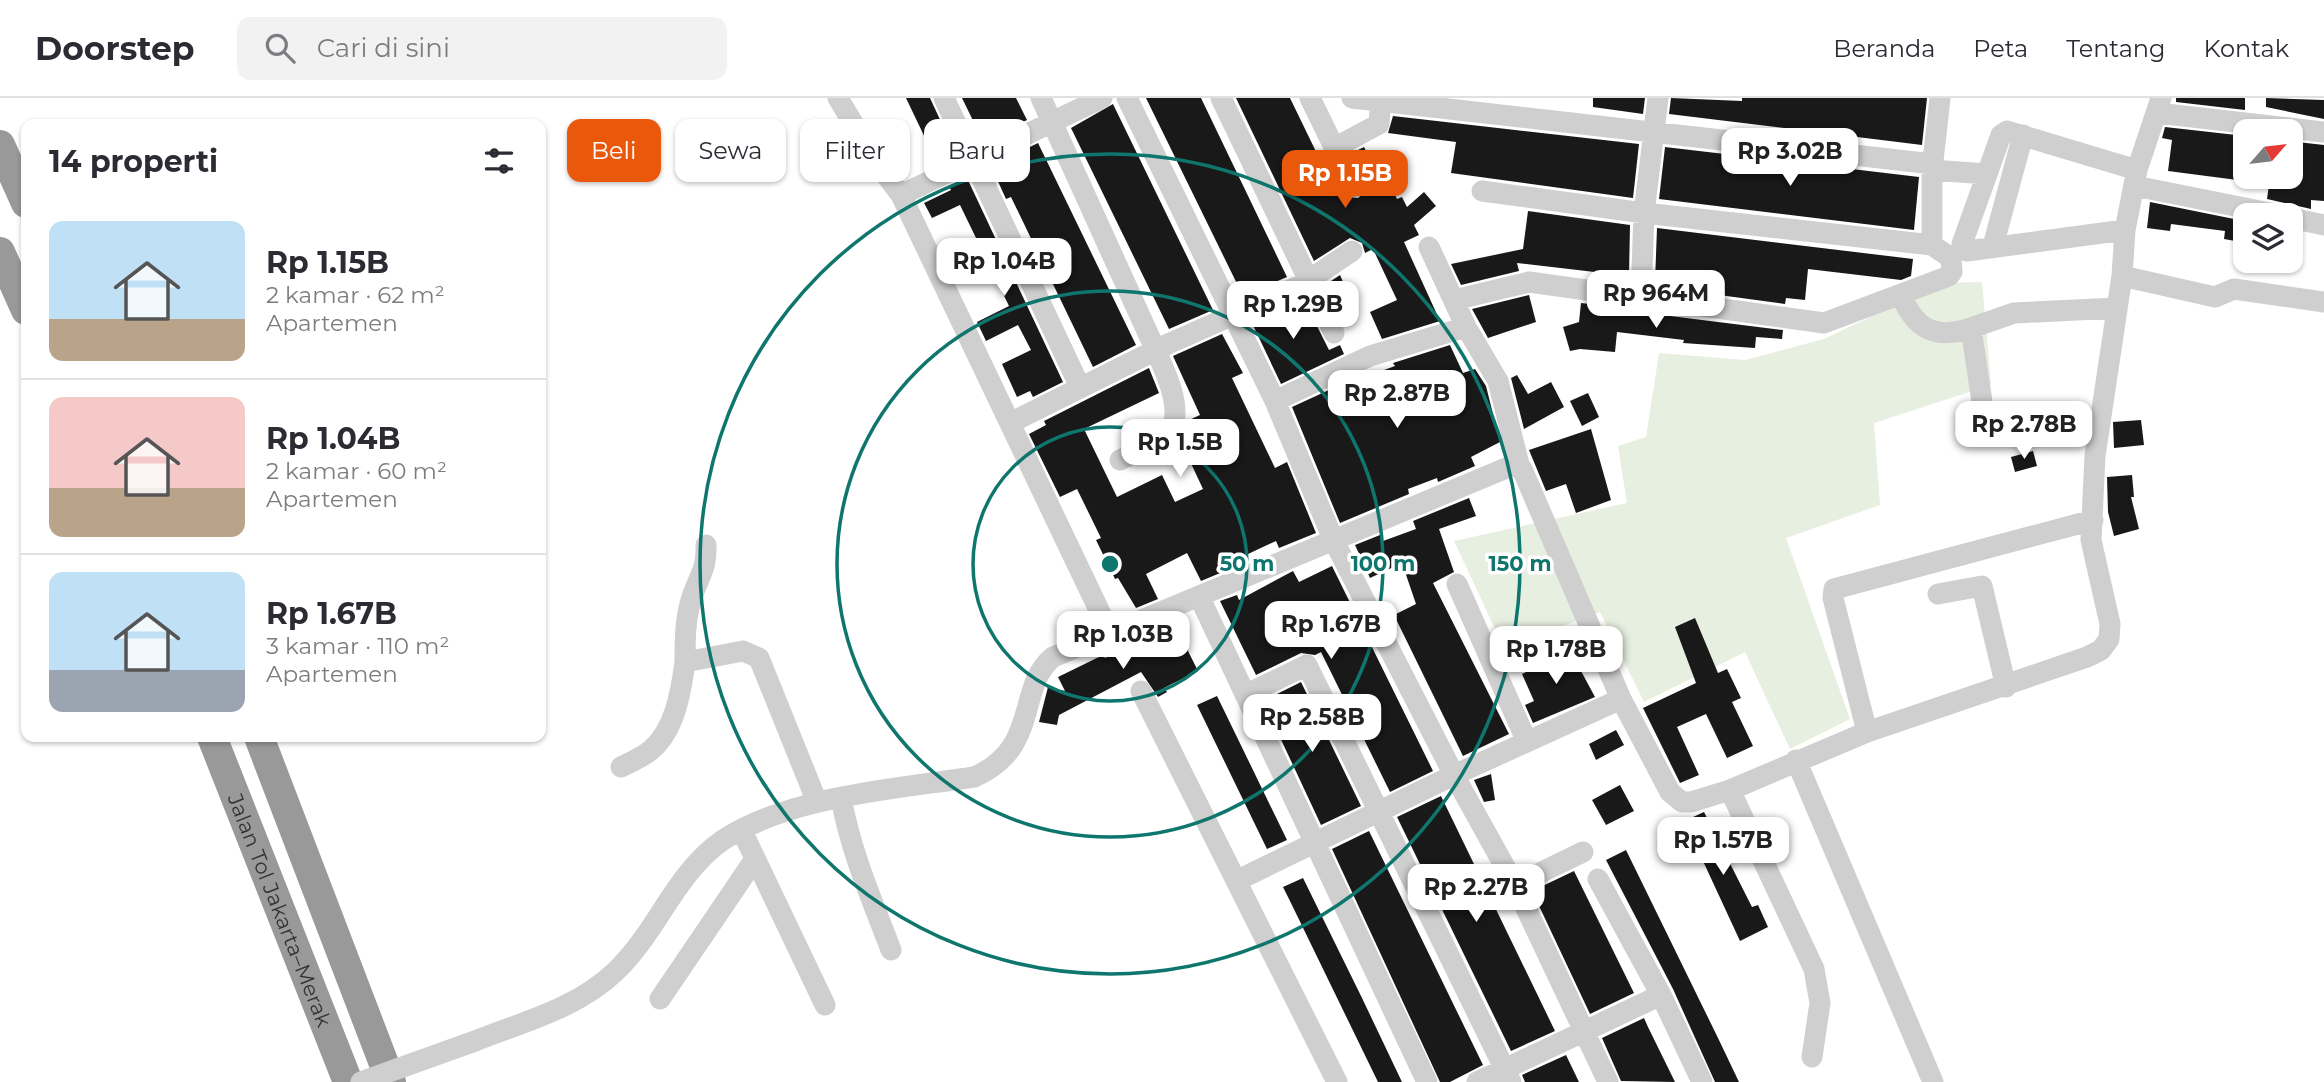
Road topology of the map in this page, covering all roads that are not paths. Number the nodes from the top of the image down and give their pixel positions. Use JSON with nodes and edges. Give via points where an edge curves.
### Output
{"nodes":[{"id":1,"x":838,"y":98,"type":"edge"},
{"id":2,"x":944,"y":98,"type":"edge"},
{"id":3,"x":1041,"y":98,"type":"edge"},
{"id":4,"x":1102,"y":98,"type":"edge"},
{"id":5,"x":1127,"y":98,"type":"edge"},
{"id":6,"x":1221,"y":98,"type":"edge"},
{"id":7,"x":1310,"y":98,"type":"edge"},
{"id":8,"x":1352,"y":98,"type":"edge"},
{"id":9,"x":1658,"y":98,"type":"edge"},
{"id":10,"x":1940,"y":98,"type":"edge"},
{"id":11,"x":1381,"y":99,"type":"edge"},
{"id":12,"x":2159,"y":106,"type":"edge"},
{"id":13,"x":954,"y":119,"type":"edge"},
{"id":14,"x":1051,"y":120,"type":"junction"},
{"id":15,"x":1030,"y":131,"type":"edge"},
{"id":16,"x":2324,"y":132,"type":"edge"},
{"id":17,"x":1654,"y":134,"type":"junction"},
{"id":18,"x":2023,"y":135,"type":"junction"},
{"id":19,"x":0,"y":145,"type":"edge"},
{"id":20,"x":1334,"y":148,"type":"junction"},
{"id":21,"x":1932,"y":167,"type":"junction"},
{"id":22,"x":1986,"y":174,"type":"junction"},
{"id":23,"x":2136,"y":178,"type":"junction"},
{"id":24,"x":927,"y":182,"type":"edge"},
{"id":25,"x":983,"y":182,"type":"edge"},
{"id":26,"x":1353,"y":186,"type":"dead end"},
{"id":27,"x":1482,"y":191,"type":"dead end"},
{"id":28,"x":21,"y":192,"type":"edge"},
{"id":29,"x":901,"y":194,"type":"junction"},
{"id":30,"x":2233,"y":203,"type":"edge"},
{"id":31,"x":1644,"y":213,"type":"junction"},
{"id":32,"x":2303,"y":221,"type":"edge"},
{"id":33,"x":2324,"y":225,"type":"edge"},
{"id":34,"x":2125,"y":230,"type":"junction"},
{"id":35,"x":1931,"y":245,"type":"junction"},
{"id":36,"x":1993,"y":246,"type":"junction"},
{"id":37,"x":1429,"y":247,"type":"dead end"},
{"id":38,"x":1352,"y":251,"type":"dead end"},
{"id":39,"x":0,"y":252,"type":"edge"},
{"id":40,"x":2122,"y":276,"type":"junction"},
{"id":41,"x":1306,"y":279,"type":"junction"},
{"id":42,"x":1901,"y":295,"type":"junction"},
{"id":43,"x":1641,"y":298,"type":"junction"},
{"id":44,"x":21,"y":299,"type":"edge"},
{"id":45,"x":1454,"y":300,"type":"junction"},
{"id":46,"x":2324,"y":302,"type":"edge"},
{"id":47,"x":2117,"y":308,"type":"junction"},
{"id":48,"x":1233,"y":317,"type":"junction"},
{"id":49,"x":1466,"y":327,"type":"junction"},
{"id":50,"x":1972,"y":328,"type":"junction"},
{"id":51,"x":1334,"y":333,"type":"dead end"},
{"id":52,"x":1156,"y":351,"type":"junction"},
{"id":53,"x":1080,"y":387,"type":"junction"},
{"id":54,"x":1275,"y":401,"type":"junction"},
{"id":55,"x":1985,"y":422,"type":"dead end"},
{"id":56,"x":1010,"y":423,"type":"junction"},
{"id":57,"x":1120,"y":460,"type":"dead end"},
{"id":58,"x":1519,"y":464,"type":"junction"},
{"id":59,"x":2093,"y":520,"type":"junction"},
{"id":60,"x":1334,"y":539,"type":"junction"},
{"id":61,"x":706,"y":545,"type":"dead end"},
{"id":62,"x":1457,"y":584,"type":"dead end"},
{"id":63,"x":1938,"y":594,"type":"dead end"},
{"id":64,"x":1199,"y":596,"type":"junction"},
{"id":65,"x":1109,"y":631,"type":"junction"},
{"id":66,"x":685,"y":662,"type":"junction"},
{"id":67,"x":2006,"y":687,"type":"junction"},
{"id":68,"x":1141,"y":691,"type":"dead end"},
{"id":69,"x":1245,"y":695,"type":"junction"},
{"id":70,"x":1621,"y":699,"type":"junction"},
{"id":71,"x":1867,"y":732,"type":"junction"},
{"id":72,"x":214,"y":742,"type":"edge"},
{"id":73,"x":261,"y":742,"type":"edge"},
{"id":74,"x":1527,"y":742,"type":"junction"},
{"id":75,"x":1796,"y":760,"type":"junction"},
{"id":76,"x":621,"y":767,"type":"dead end"},
{"id":77,"x":1454,"y":775,"type":"junction"},
{"id":78,"x":1730,"y":790,"type":"junction"},
{"id":79,"x":841,"y":797,"type":"junction"},
{"id":80,"x":817,"y":802,"type":"junction"},
{"id":81,"x":1380,"y":812,"type":"junction"},
{"id":82,"x":742,"y":831,"type":"junction"},
{"id":83,"x":1314,"y":842,"type":"junction"},
{"id":84,"x":1583,"y":852,"type":"dead end"},
{"id":85,"x":755,"y":859,"type":"junction"},
{"id":86,"x":1598,"y":879,"type":"dead end"},
{"id":87,"x":1238,"y":880,"type":"junction"},
{"id":88,"x":1515,"y":886,"type":"junction"},
{"id":89,"x":891,"y":950,"type":"dead end"},
{"id":90,"x":1661,"y":995,"type":"junction"},
{"id":91,"x":660,"y":999,"type":"dead end"},
{"id":92,"x":825,"y":1005,"type":"dead end"},
{"id":93,"x":1584,"y":1031,"type":"junction"},
{"id":94,"x":1811,"y":1057,"type":"dead end"},
{"id":95,"x":1508,"y":1075,"type":"edge"},
{"id":96,"x":348,"y":1082,"type":"edge"},
{"id":97,"x":361,"y":1082,"type":"edge"},
{"id":98,"x":391,"y":1082,"type":"edge"},
{"id":99,"x":1337,"y":1082,"type":"edge"},
{"id":100,"x":1427,"y":1082,"type":"edge"},
{"id":101,"x":1477,"y":1082,"type":"edge"},
{"id":102,"x":1608,"y":1082,"type":"edge"},
{"id":103,"x":1702,"y":1082,"type":"edge"},
{"id":104,"x":1933,"y":1082,"type":"edge"}],
"edges":[{"from":1,"to":29,"type":"street"},
{"from":2,"to":13,"type":"street"},
{"from":3,"to":14,"type":"street"},
{"from":4,"to":14,"type":"street"},
{"from":5,"to":48,"type":"street"},
{"from":6,"to":41,"type":"street"},
{"from":7,"to":20,"type":"street"},
{"from":8,"to":11,"type":"street"},
{"from":9,"to":17,"type":"street"},
{"from":10,"to":21,"type":"street"},
{"from":11,"to":17,"type":"street"},
{"from":11,"to":20,"type":"street","via":[[1379,124]]},
{"from":12,"to":16,"type":"street"},
{"from":12,"to":23,"type":"street"},
{"from":14,"to":15,"type":"street"},
{"from":14,"to":52,"type":"street"},
{"from":17,"to":21,"type":"street"},
{"from":17,"to":31,"type":"street"},
{"from":18,"to":22,"type":"street","via":[[2007,131],[2000,135]]},
{"from":18,"to":23,"type":"street"},
{"from":18,"to":36,"type":"street"},
{"from":19,"to":28,"type":"highway"},
{"from":20,"to":26,"type":"street"},
{"from":21,"to":22,"type":"street"},
{"from":21,"to":35,"type":"street"},
{"from":22,"to":36,"type":"street","via":[[1962,244],[1967,251]]},
{"from":23,"to":30,"type":"street"},
{"from":23,"to":34,"type":"street"},
{"from":24,"to":29,"type":"street"},
{"from":25,"to":53,"type":"street"},
{"from":27,"to":31,"type":"street"},
{"from":29,"to":56,"type":"street"},
{"from":31,"to":35,"type":"street"},
{"from":31,"to":43,"type":"street"},
{"from":32,"to":33,"type":"street"},
{"from":34,"to":36,"type":"street"},
{"from":34,"to":40,"type":"street"},
{"from":35,"to":42,"type":"street","via":[[1951,258],[1952,272]]},
{"from":37,"to":45,"type":"street"},
{"from":38,"to":41,"type":"street"},
{"from":39,"to":44,"type":"highway"},
{"from":40,"to":46,"type":"street","via":[[2215,297],[2234,289]]},
{"from":40,"to":47,"type":"street"},
{"from":41,"to":48,"type":"street"},
{"from":41,"to":51,"type":"street"},
{"from":42,"to":43,"type":"street","via":[[1824,323]]},
{"from":42,"to":50,"type":"street","via":[[1909,315],[1923,327],[1950,333]]},
{"from":43,"to":45,"type":"street","via":[[1528,282]]},
{"from":45,"to":49,"type":"street"},
{"from":47,"to":50,"type":"street","via":[[2014,313]]},
{"from":47,"to":59,"type":"street","via":[[2095,456]]},
{"from":48,"to":52,"type":"street"},
{"from":48,"to":54,"type":"street"},
{"from":49,"to":54,"type":"street","via":[[1370,356]]},
{"from":49,"to":58,"type":"street","via":[[1497,381]]},
{"from":50,"to":55,"type":"street"},
{"from":52,"to":53,"type":"street"},
{"from":52,"to":57,"type":"street","via":[[1171,389],[1174,424],[1167,435]]},
{"from":53,"to":56,"type":"street"},
{"from":54,"to":60,"type":"street"},
{"from":56,"to":65,"type":"street"},
{"from":58,"to":60,"type":"street"},
{"from":58,"to":70,"type":"street"},
{"from":59,"to":67,"type":"street","via":[[2091,540],[2110,624],[2109,639],[2087,657]]},
{"from":59,"to":71,"type":"street","via":[[1834,589]]},
{"from":60,"to":64,"type":"street"},
{"from":60,"to":77,"type":"street"},
{"from":61,"to":66,"type":"street","via":[[704,575],[692,597],[685,627]]},
{"from":62,"to":74,"type":"street"},
{"from":63,"to":67,"type":"street","via":[[1982,586]]},
{"from":64,"to":65,"type":"street"},
{"from":64,"to":69,"type":"street"},
{"from":65,"to":79,"type":"street","via":[[1048,661],[1036,681],[1018,738],[984,773]]},
{"from":66,"to":76,"type":"street","via":[[666,733],[651,751]]},
{"from":66,"to":80,"type":"street","via":[[743,651],[759,658]]},
{"from":67,"to":71,"type":"street"},
{"from":68,"to":87,"type":"street"},
{"from":69,"to":81,"type":"street","via":[[1307,665]]},
{"from":69,"to":83,"type":"street"},
{"from":70,"to":74,"type":"street"},
{"from":70,"to":78,"type":"street","via":[[1670,792],[1682,802],[1691,802]]},
{"from":71,"to":75,"type":"street"},
{"from":72,"to":96,"type":"highway","name":"Jalan Tol Jakarta–Merak"},
{"from":73,"to":98,"type":"highway","name":"Jalan Tol Jakarta–Merak"},
{"from":74,"to":77,"type":"street"},
{"from":75,"to":78,"type":"street"},
{"from":75,"to":104,"type":"street"},
{"from":77,"to":81,"type":"street"},
{"from":77,"to":88,"type":"street"},
{"from":78,"to":94,"type":"street","via":[[1814,969],[1820,1003]]},
{"from":79,"to":80,"type":"street"},
{"from":79,"to":89,"type":"street","via":[[846,826]]},
{"from":80,"to":82,"type":"street"},
{"from":81,"to":83,"type":"street"},
{"from":81,"to":95,"type":"street"},
{"from":82,"to":85,"type":"street"},
{"from":82,"to":97,"type":"street","bridge":true,"via":[[704,855],[616,971],[575,1002]]},
{"from":83,"to":87,"type":"street"},
{"from":83,"to":100,"type":"street"},
{"from":84,"to":88,"type":"street"},
{"from":85,"to":91,"type":"street"},
{"from":85,"to":92,"type":"street"},
{"from":86,"to":90,"type":"street"},
{"from":87,"to":99,"type":"street"},
{"from":88,"to":93,"type":"street"},
{"from":90,"to":93,"type":"street"},
{"from":90,"to":103,"type":"street"},
{"from":93,"to":95,"type":"street"},
{"from":93,"to":102,"type":"street"},
{"from":95,"to":101,"type":"street"}]}
